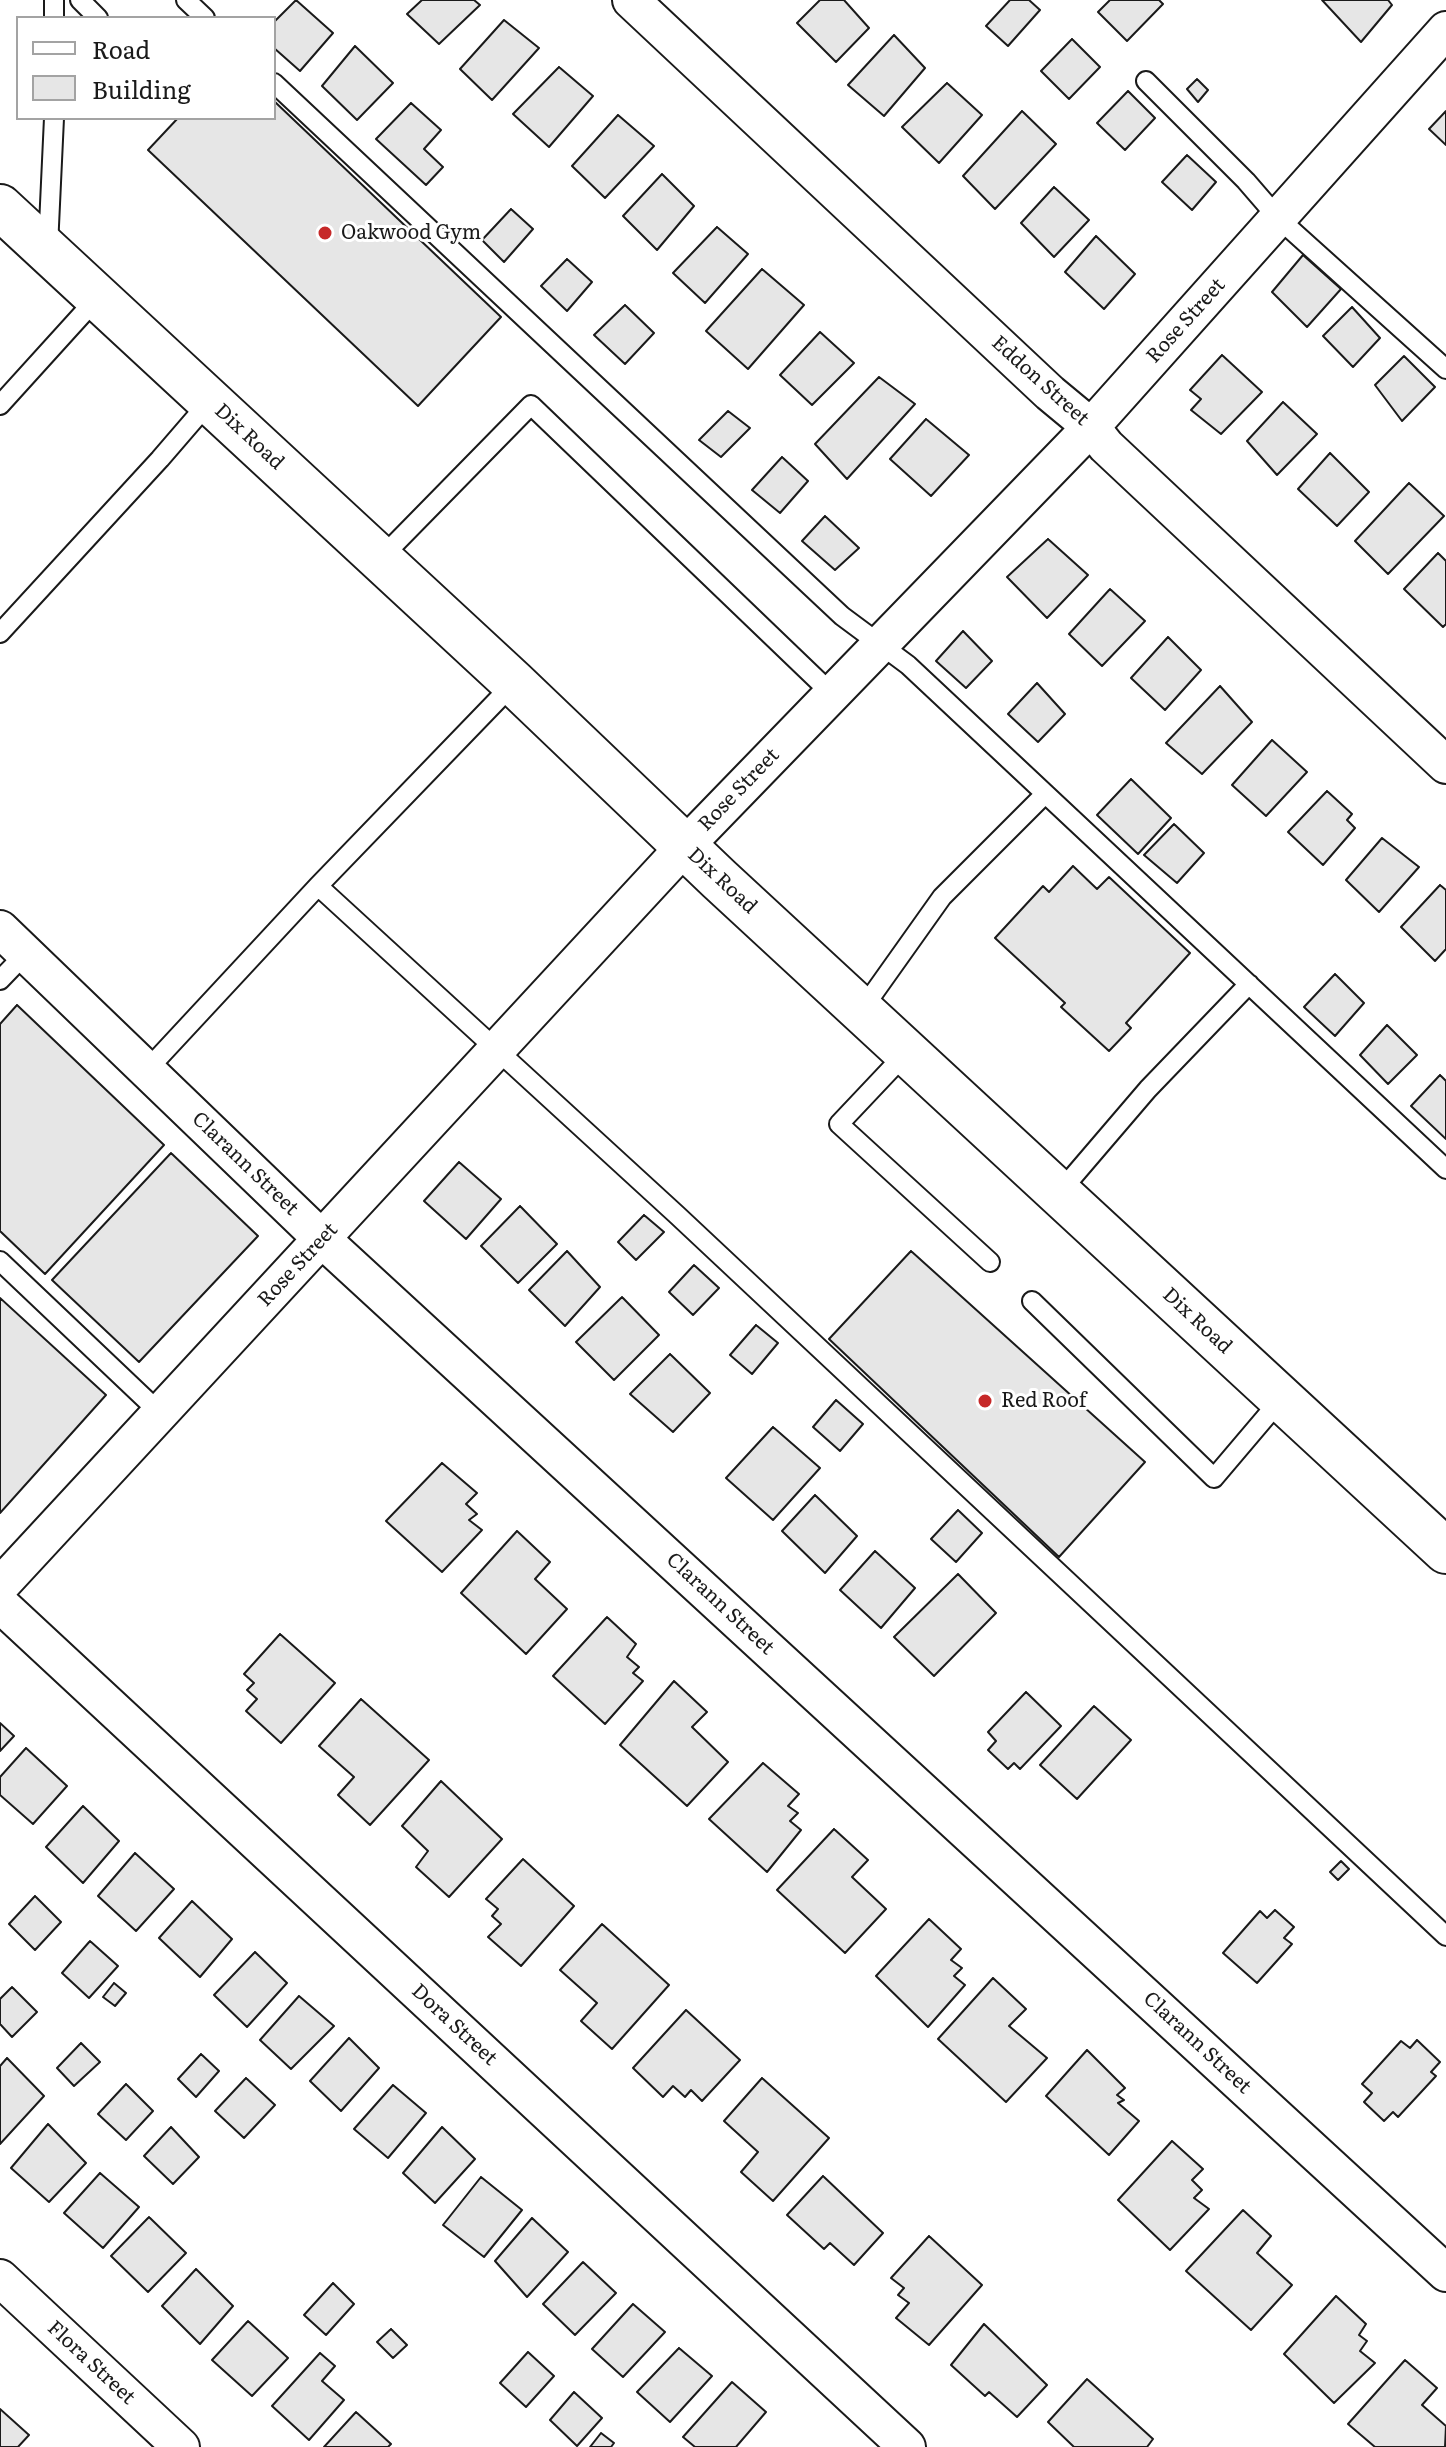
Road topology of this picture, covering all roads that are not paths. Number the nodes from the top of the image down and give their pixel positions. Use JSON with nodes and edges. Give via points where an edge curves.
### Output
{"nodes":[{"id":1,"x":80,"y":0,"type":"edge"},
{"id":2,"x":186,"y":0,"type":"edge"},
{"id":3,"x":631,"y":0,"type":"edge"},
{"id":4,"x":96,"y":16,"type":"edge"},
{"id":5,"x":203,"y":16,"type":"edge"},
{"id":6,"x":1446,"y":30,"type":"edge"},
{"id":7,"x":1146,"y":81,"type":"dead end"},
{"id":8,"x":276,"y":85,"type":"edge"},
{"id":9,"x":54,"y":120,"type":"edge"},
{"id":10,"x":0,"y":207,"type":"edge"},
{"id":11,"x":1278,"y":218,"type":"junction"},
{"id":12,"x":48,"y":254,"type":"junction"},
{"id":13,"x":97,"y":298,"type":"junction"},
{"id":14,"x":1446,"y":369,"type":"edge"},
{"id":15,"x":210,"y":401,"type":"junction"},
{"id":16,"x":0,"y":405,"type":"edge"},
{"id":17,"x":1091,"y":427,"type":"junction"},
{"id":18,"x":380,"y":559,"type":"junction"},
{"id":19,"x":0,"y":633,"type":"edge"},
{"id":20,"x":882,"y":644,"type":"junction"},
{"id":21,"x":514,"y":683,"type":"junction"},
{"id":22,"x":832,"y":694,"type":"junction"},
{"id":23,"x":1446,"y":765,"type":"edge"},
{"id":24,"x":1045,"y":794,"type":"junction"},
{"id":25,"x":685,"y":846,"type":"junction"},
{"id":26,"x":318,"y":886,"type":"junction"},
{"id":27,"x":13,"y":941,"type":"edge"},
{"id":28,"x":0,"y":980,"type":"edge"},
{"id":29,"x":1249,"y":984,"type":"junction"},
{"id":30,"x":861,"y":1011,"type":"junction"},
{"id":31,"x":497,"y":1051,"type":"junction"},
{"id":32,"x":907,"y":1052,"type":"junction"},
{"id":33,"x":147,"y":1070,"type":"junction"},
{"id":34,"x":1446,"y":1169,"type":"edge"},
{"id":35,"x":1059,"y":1193,"type":"junction"},
{"id":36,"x":323,"y":1240,"type":"junction"},
{"id":37,"x":0,"y":1261,"type":"edge"},
{"id":38,"x":990,"y":1262,"type":"dead end"},
{"id":39,"x":1032,"y":1301,"type":"dead end"},
{"id":40,"x":1281,"y":1399,"type":"junction"},
{"id":41,"x":160,"y":1413,"type":"junction"},
{"id":42,"x":1446,"y":1551,"type":"edge"},
{"id":43,"x":0,"y":1586,"type":"edge"},
{"id":44,"x":0,"y":1604,"type":"edge"},
{"id":45,"x":1446,"y":1936,"type":"edge"},
{"id":46,"x":1446,"y":2273,"type":"edge"},
{"id":47,"x":0,"y":2278,"type":"edge"},
{"id":48,"x":181,"y":2447,"type":"edge"},
{"id":49,"x":907,"y":2447,"type":"edge"}],
"edges":[{"from":1,"to":4,"type":"lane"},
{"from":2,"to":5,"type":"lane"},
{"from":3,"to":17,"type":"street","name":"Eddon Street"},
{"from":6,"to":11,"type":"street","name":"Rose Street"},
{"from":7,"to":11,"type":"lane"},
{"from":8,"to":20,"type":"lane","via":[[842,616]]},
{"from":9,"to":12,"type":"lane"},
{"from":10,"to":12,"type":"main road","name":"Dix Road"},
{"from":11,"to":14,"type":"lane"},
{"from":11,"to":17,"type":"street","name":"Rose Street"},
{"from":12,"to":13,"type":"main road","name":"Dix Road"},
{"from":13,"to":15,"type":"main road","name":"Dix Road"},
{"from":13,"to":16,"type":"lane"},
{"from":15,"to":18,"type":"main road","name":"Dix Road"},
{"from":15,"to":19,"type":"lane"},
{"from":17,"to":20,"type":"street","name":"Rose Street"},
{"from":17,"to":23,"type":"street","name":"Eddon Street"},
{"from":18,"to":21,"type":"main road","name":"Dix Road"},
{"from":18,"to":22,"type":"lane","via":[[531,405]]},
{"from":20,"to":22,"type":"street","name":"Rose Street"},
{"from":20,"to":24,"type":"lane"},
{"from":21,"to":25,"type":"main road","name":"Dix Road"},
{"from":21,"to":26,"type":"lane"},
{"from":22,"to":25,"type":"street","name":"Rose Street"},
{"from":24,"to":29,"type":"lane"},
{"from":24,"to":30,"type":"lane","via":[[942,897]]},
{"from":25,"to":30,"type":"main road","name":"Dix Road"},
{"from":25,"to":31,"type":"street","name":"Rose Street"},
{"from":26,"to":31,"type":"lane"},
{"from":26,"to":33,"type":"lane"},
{"from":27,"to":28,"type":"lane"},
{"from":27,"to":33,"type":"street","name":"Clarann Street"},
{"from":29,"to":34,"type":"lane"},
{"from":29,"to":35,"type":"lane","via":[[1148,1089]]},
{"from":30,"to":32,"type":"main road","name":"Dix Road"},
{"from":31,"to":36,"type":"street","name":"Rose Street"},
{"from":31,"to":45,"type":"lane"},
{"from":32,"to":35,"type":"main road","name":"Dix Road"},
{"from":32,"to":38,"type":"lane","via":[[839,1124]]},
{"from":33,"to":36,"type":"street","name":"Clarann Street"},
{"from":35,"to":40,"type":"main road","name":"Dix Road"},
{"from":36,"to":41,"type":"street","name":"Rose Street"},
{"from":36,"to":46,"type":"street","name":"Clarann Street"},
{"from":37,"to":41,"type":"lane"},
{"from":39,"to":40,"type":"lane","via":[[1214,1478]]},
{"from":40,"to":42,"type":"main road","name":"Dix Road"},
{"from":41,"to":43,"type":"street","name":"Rose Street"},
{"from":44,"to":49,"type":"street","name":"Dora Street"},
{"from":47,"to":48,"type":"street","name":"Flora Street"}]}
